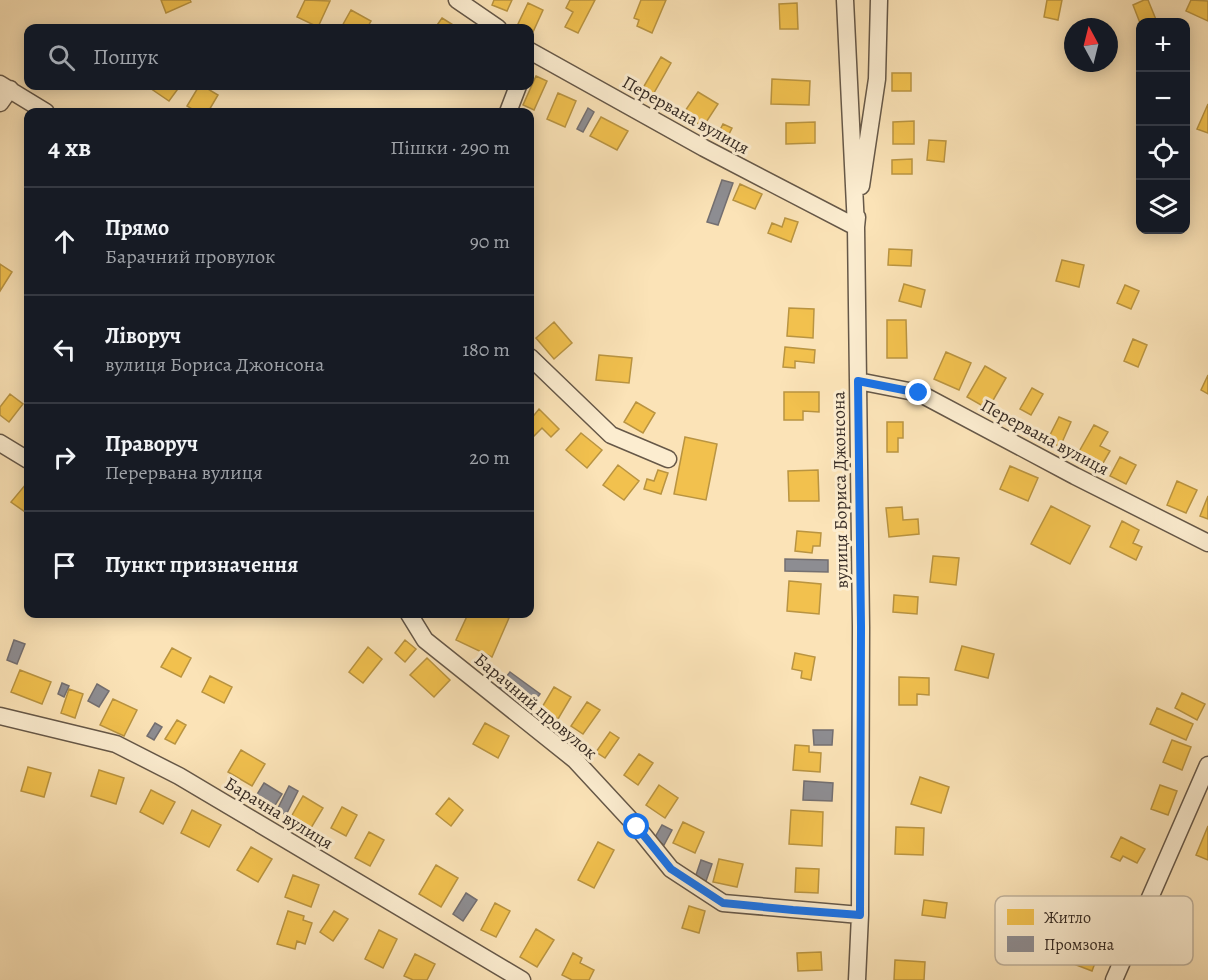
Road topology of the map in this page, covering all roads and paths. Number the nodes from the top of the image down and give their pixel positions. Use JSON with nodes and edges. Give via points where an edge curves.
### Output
{"nodes":[{"id":1,"x":457,"y":0,"type":"edge"},
{"id":2,"x":845,"y":0,"type":"edge"},
{"id":3,"x":879,"y":0,"type":"edge"},
{"id":4,"x":492,"y":24,"type":"edge"},
{"id":5,"x":534,"y":55,"type":"edge"},
{"id":6,"x":5,"y":86,"type":"edge"},
{"id":7,"x":516,"y":90,"type":"edge"},
{"id":8,"x":0,"y":103,"type":"edge"},
{"id":9,"x":40,"y":108,"type":"edge"},
{"id":10,"x":510,"y":108,"type":"edge"},
{"id":11,"x":856,"y":227,"type":"junction"},
{"id":12,"x":534,"y":361,"type":"edge"},
{"id":13,"x":858,"y":381,"type":"junction"},
{"id":14,"x":0,"y":443,"type":"edge"},
{"id":15,"x":24,"y":458,"type":"edge"},
{"id":16,"x":668,"y":459,"type":"dead end"},
{"id":17,"x":1208,"y":543,"type":"edge"},
{"id":18,"x":411,"y":618,"type":"edge"},
{"id":19,"x":0,"y":716,"type":"edge"},
{"id":20,"x":1208,"y":765,"type":"edge"},
{"id":21,"x":1151,"y":896,"type":"edge"},
{"id":22,"x":860,"y":915,"type":"junction"},
{"id":23,"x":1121,"y":965,"type":"edge"},
{"id":24,"x":522,"y":980,"type":"edge"},
{"id":25,"x":857,"y":980,"type":"edge"},
{"id":26,"x":1114,"y":980,"type":"edge"}],
"edges":[{"from":1,"to":4,"type":"street"},
{"from":2,"to":11,"type":"street","name":"вулиця Бориса Джонсона"},
{"from":3,"to":11,"type":"street","via":[[877,79]]},
{"from":5,"to":11,"type":"street","name":"Перервана вулиця"},
{"from":6,"to":8,"type":"street"},
{"from":6,"to":9,"type":"street"},
{"from":7,"to":10,"type":"street"},
{"from":11,"to":13,"type":"street","name":"вулиця Бориса Джонсона"},
{"from":12,"to":16,"type":"street","via":[[611,435]]},
{"from":13,"to":17,"type":"street","name":"Перервана вулиця","via":[[919,393]]},
{"from":13,"to":22,"type":"street","name":"вулиця Бориса Джонсона"},
{"from":14,"to":15,"type":"street"},
{"from":18,"to":22,"type":"street","name":"Барачний провулок","via":[[425,640],[575,760],[671,869],[723,903]]},
{"from":19,"to":24,"type":"street","name":"Барачна вулиця","via":[[116,744],[179,776]]},
{"from":20,"to":21,"type":"street"},
{"from":22,"to":25,"type":"street","name":"вулиця Бориса Джонсона"},
{"from":23,"to":26,"type":"street"}]}
